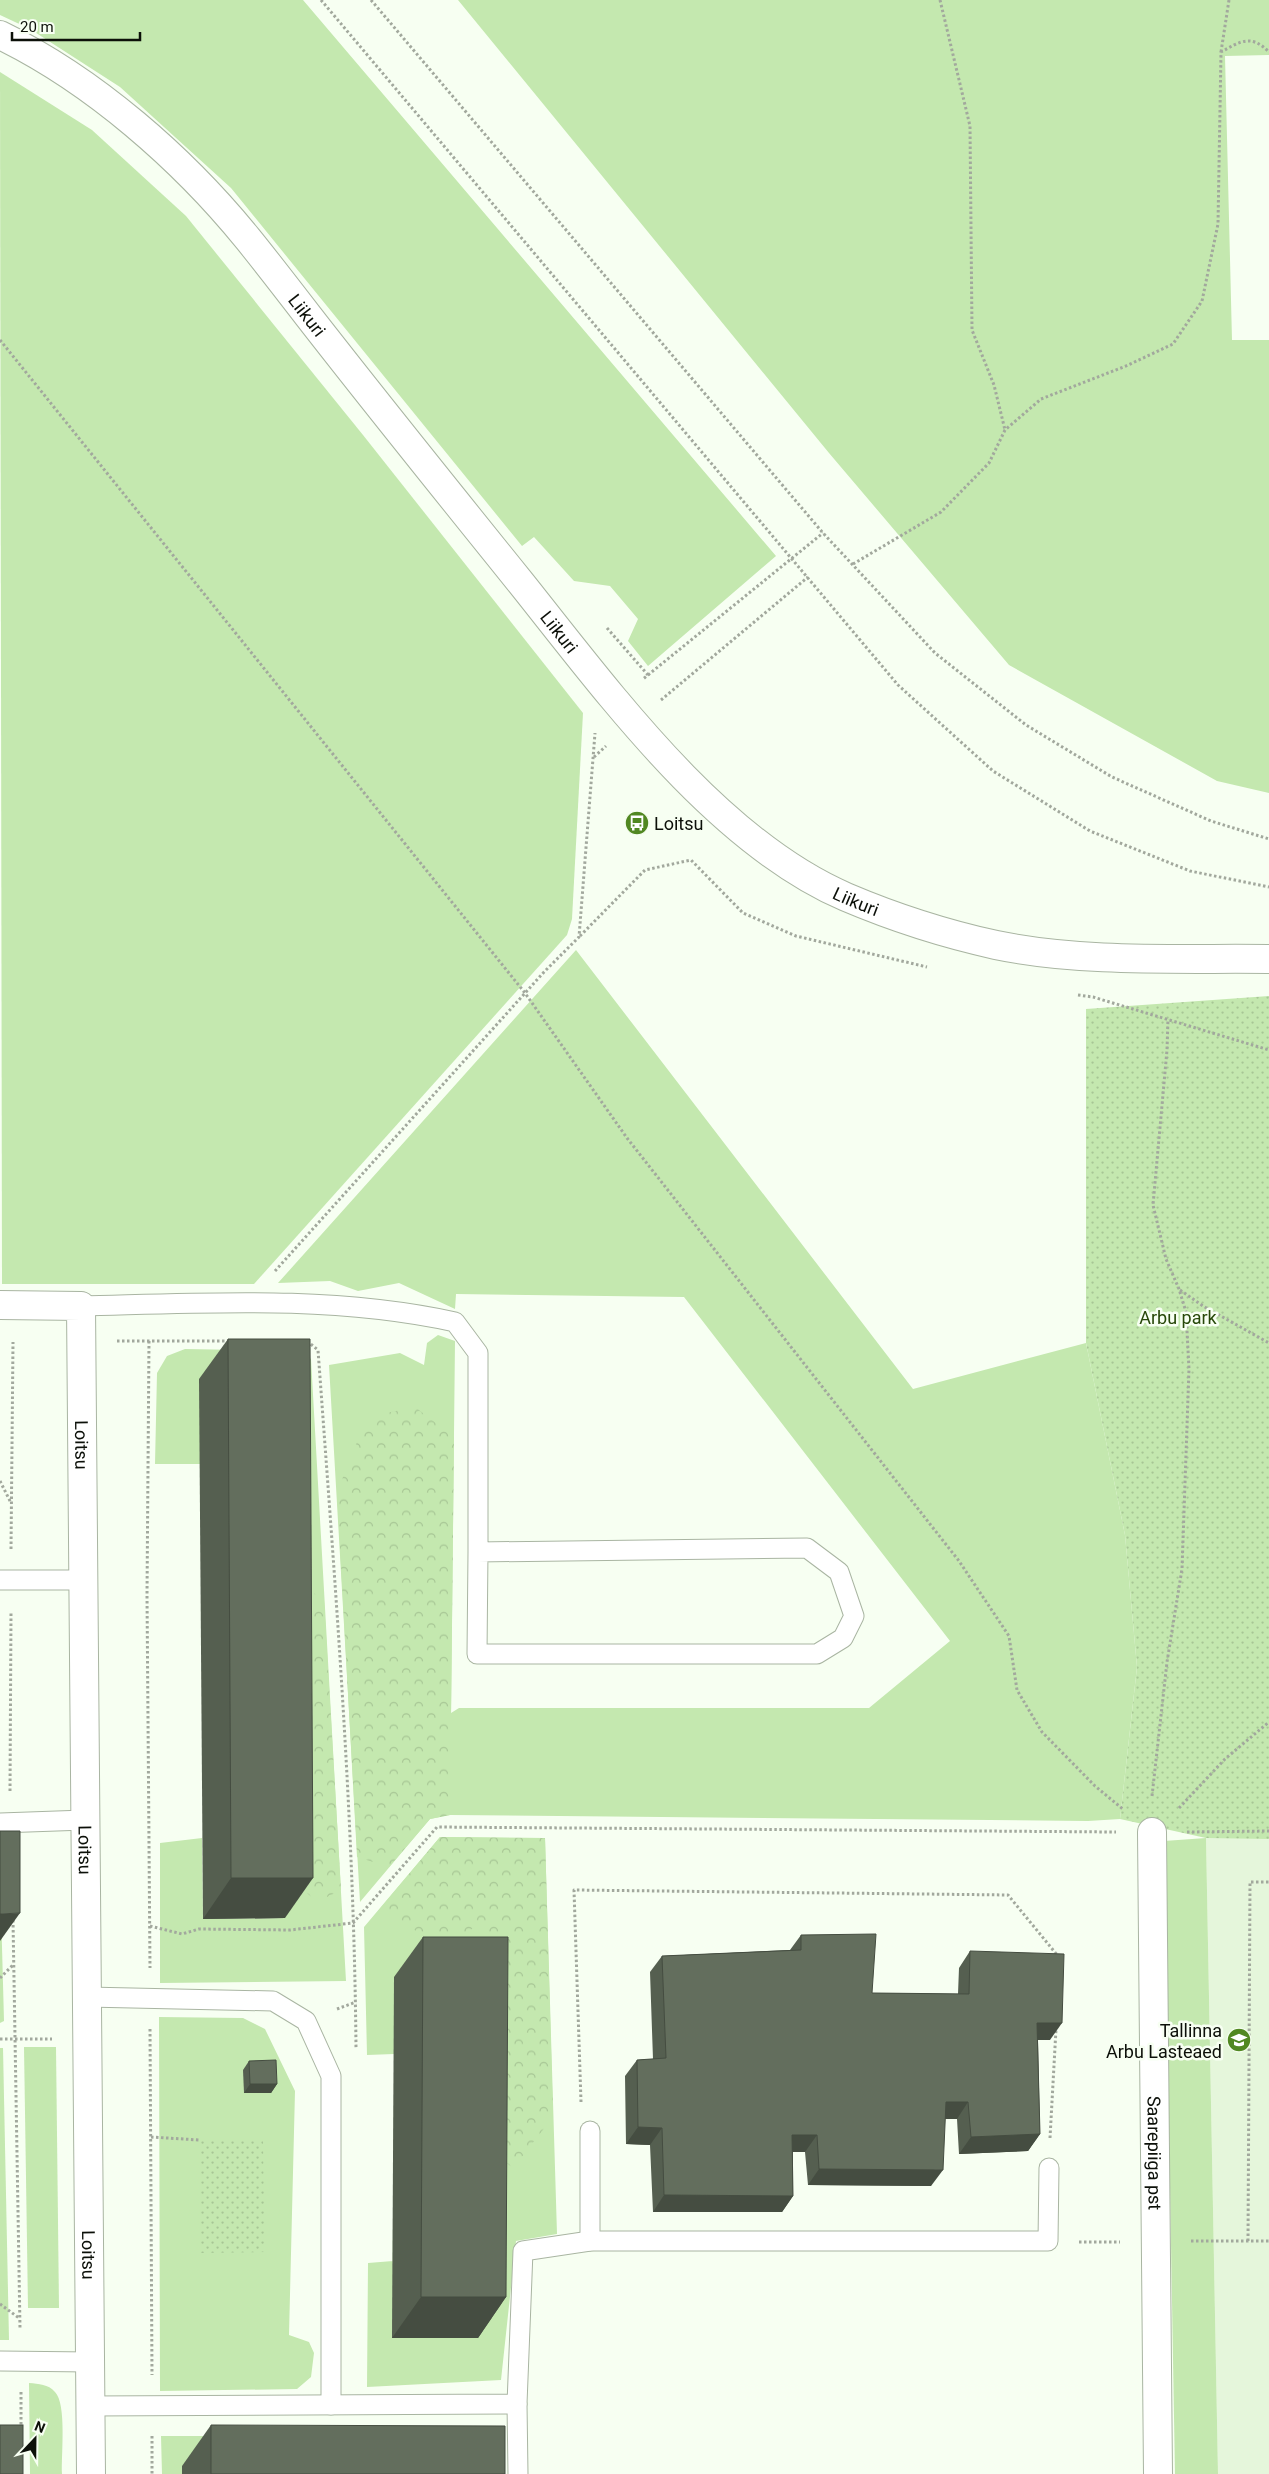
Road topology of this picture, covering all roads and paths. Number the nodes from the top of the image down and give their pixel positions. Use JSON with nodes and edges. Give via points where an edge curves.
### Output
{"nodes":[{"id":1,"x":321,"y":0,"type":"edge"},
{"id":2,"x":371,"y":0,"type":"edge"},
{"id":3,"x":940,"y":0,"type":"edge"},
{"id":4,"x":1229,"y":0,"type":"edge"},
{"id":5,"x":0,"y":35,"type":"edge"},
{"id":6,"x":1221,"y":52,"type":"junction"},
{"id":7,"x":1269,"y":52,"type":"edge"},
{"id":8,"x":0,"y":340,"type":"edge"},
{"id":9,"x":1005,"y":430,"type":"junction"},
{"id":10,"x":823,"y":533,"type":"junction"},
{"id":11,"x":793,"y":558,"type":"junction"},
{"id":12,"x":853,"y":564,"type":"junction"},
{"id":13,"x":808,"y":577,"type":"junction"},
{"id":14,"x":602,"y":624,"type":"dead end"},
{"id":15,"x":648,"y":675,"type":"junction"},
{"id":16,"x":618,"y":701,"type":"junction"},
{"id":17,"x":635,"y":721,"type":"junction"},
{"id":18,"x":593,"y":757,"type":"junction"},
{"id":19,"x":1269,"y":839,"type":"edge"},
{"id":20,"x":1269,"y":887,"type":"edge"},
{"id":21,"x":579,"y":937,"type":"junction"},
{"id":22,"x":1269,"y":959,"type":"edge"},
{"id":23,"x":933,"y":969,"type":"dead end"},
{"id":24,"x":525,"y":993,"type":"junction"},
{"id":25,"x":1074,"y":994,"type":"dead end"},
{"id":26,"x":1168,"y":1018,"type":"junction"},
{"id":27,"x":1269,"y":1050,"type":"edge"},
{"id":28,"x":1179,"y":1289,"type":"junction"},
{"id":29,"x":248,"y":1301,"type":"junction"},
{"id":30,"x":0,"y":1305,"type":"edge"},
{"id":31,"x":81,"y":1306,"type":"junction"},
{"id":32,"x":6,"y":1341,"type":"dead end"},
{"id":33,"x":238,"y":1341,"type":"edge"},
{"id":34,"x":298,"y":1341,"type":"edge"},
{"id":35,"x":1269,"y":1343,"type":"edge"},
{"id":36,"x":0,"y":1481,"type":"edge"},
{"id":37,"x":0,"y":1494,"type":"edge"},
{"id":38,"x":6,"y":1494,"type":"junction"},
{"id":39,"x":12,"y":1503,"type":"junction"},
{"id":40,"x":478,"y":1552,"type":"junction"},
{"id":41,"x":6,"y":1580,"type":"edge"},
{"id":42,"x":83,"y":1580,"type":"junction"},
{"id":43,"x":1269,"y":1722,"type":"edge"},
{"id":44,"x":85,"y":1820,"type":"junction"},
{"id":45,"x":5,"y":1823,"type":"edge"},
{"id":46,"x":1269,"y":1831,"type":"edge"},
{"id":47,"x":1152,"y":1832,"type":"junction"},
{"id":48,"x":1269,"y":1882,"type":"edge"},
{"id":49,"x":13,"y":1914,"type":"edge"},
{"id":50,"x":353,"y":1923,"type":"junction"},
{"id":51,"x":150,"y":1926,"type":"junction"},
{"id":52,"x":1059,"y":1958,"type":"edge"},
{"id":53,"x":14,"y":1964,"type":"junction"},
{"id":54,"x":355,"y":1977,"type":"dead end"},
{"id":55,"x":0,"y":1978,"type":"edge"},
{"id":56,"x":87,"y":1998,"type":"junction"},
{"id":57,"x":150,"y":1999,"type":"junction"},
{"id":58,"x":1056,"y":2025,"type":"edge"},
{"id":59,"x":0,"y":2039,"type":"edge"},
{"id":60,"x":16,"y":2039,"type":"junction"},
{"id":61,"x":590,"y":2131,"type":"joint"},
{"id":62,"x":151,"y":2138,"type":"junction"},
{"id":63,"x":199,"y":2140,"type":"dead end"},
{"id":64,"x":1049,"y":2168,"type":"joint"},
{"id":65,"x":590,"y":2240,"type":"junction"},
{"id":66,"x":1248,"y":2241,"type":"dead end"},
{"id":67,"x":0,"y":2304,"type":"edge"},
{"id":68,"x":20,"y":2318,"type":"junction"},
{"id":69,"x":0,"y":2361,"type":"edge"},
{"id":70,"x":21,"y":2362,"type":"junction"},
{"id":71,"x":90,"y":2362,"type":"junction"},
{"id":72,"x":517,"y":2404,"type":"junction"},
{"id":73,"x":331,"y":2405,"type":"junction"},
{"id":74,"x":90,"y":2406,"type":"junction"},
{"id":75,"x":152,"y":2406,"type":"junction"},
{"id":76,"x":21,"y":2436,"type":"edge"},
{"id":77,"x":90,"y":2474,"type":"edge"},
{"id":78,"x":152,"y":2474,"type":"edge"},
{"id":79,"x":518,"y":2474,"type":"edge"},
{"id":80,"x":1158,"y":2474,"type":"edge"}],
"edges":[{"from":1,"to":11,"type":"path"},
{"from":2,"to":10,"type":"path"},
{"from":3,"to":9,"type":"path","via":[[970,126],[972,330],[994,384]]},
{"from":4,"to":6,"type":"path"},
{"from":5,"to":16,"type":"street","name":"Liikuri","via":[[120,112],[196,183],[246,236]]},
{"from":6,"to":7,"type":"path","via":[[1243,40],[1260,43]]},
{"from":6,"to":9,"type":"path","via":[[1218,224],[1202,302],[1173,344],[1041,399]]},
{"from":8,"to":24,"type":"path"},
{"from":9,"to":12,"type":"path","via":[[989,463],[940,512]]},
{"from":10,"to":11,"type":"path"},
{"from":10,"to":12,"type":"path"},
{"from":11,"to":13,"type":"path"},
{"from":11,"to":15,"type":"path"},
{"from":12,"to":19,"type":"path","via":[[935,653],[1026,726],[1112,776],[1211,821]]},
{"from":13,"to":17,"type":"path"},
{"from":13,"to":20,"type":"path","via":[[898,685],[993,771],[1090,831],[1190,870]]},
{"from":14,"to":15,"type":"path"},
{"from":15,"to":16,"type":"path"},
{"from":16,"to":17,"type":"street","name":"Liikuri"},
{"from":16,"to":18,"type":"path","via":[[596,719]]},
{"from":17,"to":18,"type":"path"},
{"from":17,"to":22,"type":"street","name":"Liikuri","via":[[739,828],[801,874],[846,897],[926,926],[996,945],[1116,956]]},
{"from":18,"to":21,"type":"path"},
{"from":21,"to":23,"type":"path","via":[[645,870],[691,860],[743,914],[796,936]]},
{"from":21,"to":24,"type":"path"},
{"from":24,"to":29,"type":"path"},
{"from":24,"to":47,"type":"path","via":[[627,1138],[959,1561],[1009,1636],[1018,1690],[1042,1732],[1095,1786]]},
{"from":25,"to":26,"type":"path"},
{"from":26,"to":27,"type":"path"},
{"from":26,"to":28,"type":"path","via":[[1168,1050],[1153,1205],[1166,1259]]},
{"from":28,"to":35,"type":"path"},
{"from":28,"to":47,"type":"path","via":[[1189,1340],[1182,1569],[1167,1662],[1152,1796]]},
{"from":29,"to":31,"type":"lane"},
{"from":29,"to":40,"type":"lane","via":[[405,1311],[455,1322],[478,1353]]},
{"from":30,"to":31,"type":"street"},
{"from":31,"to":42,"type":"street","name":"Loitsu"},
{"from":32,"to":39,"type":"path","via":[[13,1341]]},
{"from":33,"to":51,"type":"path","via":[[149,1341]]},
{"from":34,"to":50,"type":"path","via":[[308,1341],[318,1350],[345,1750]]},
{"from":36,"to":38,"type":"path"},
{"from":37,"to":38,"type":"path"},
{"from":38,"to":39,"type":"path"},
{"from":39,"to":41,"type":"path"},
{"from":40,"to":40,"type":"lane","via":[[478,1654],[817,1654],[843,1638],[854,1616],[839,1572],[807,1548]]},
{"from":41,"to":42,"type":"lane"},
{"from":41,"to":45,"type":"path"},
{"from":42,"to":44,"type":"street","name":"Loitsu"},
{"from":43,"to":47,"type":"path"},
{"from":44,"to":45,"type":"lane"},
{"from":44,"to":56,"type":"street","name":"Loitsu"},
{"from":46,"to":47,"type":"path"},
{"from":47,"to":50,"type":"path","via":[[437,1827]]},
{"from":47,"to":80,"type":"street","name":"Saarepiiga pst"},
{"from":48,"to":66,"type":"path","via":[[1250,1882]]},
{"from":49,"to":53,"type":"path"},
{"from":50,"to":51,"type":"path","via":[[290,1930],[199,1929],[182,1934]]},
{"from":50,"to":54,"type":"path"},
{"from":51,"to":57,"type":"path"},
{"from":52,"to":61,"type":"path","via":[[1008,1895],[574,1890],[581,2110]]},
{"from":53,"to":55,"type":"path"},
{"from":53,"to":60,"type":"path"},
{"from":56,"to":57,"type":"lane"},
{"from":56,"to":71,"type":"street","name":"Loitsu"},
{"from":57,"to":62,"type":"path"},
{"from":57,"to":73,"type":"lane","via":[[273,2001],[306,2021],[331,2076]]},
{"from":58,"to":64,"type":"path"},
{"from":59,"to":60,"type":"path"},
{"from":60,"to":68,"type":"path"},
{"from":61,"to":65,"type":"lane"},
{"from":62,"to":63,"type":"path"},
{"from":62,"to":75,"type":"path"},
{"from":64,"to":65,"type":"lane","via":[[1048,2241]]},
{"from":65,"to":72,"type":"lane","via":[[523,2251]]},
{"from":67,"to":68,"type":"path"},
{"from":68,"to":70,"type":"path"},
{"from":69,"to":70,"type":"lane"},
{"from":70,"to":71,"type":"lane"},
{"from":70,"to":76,"type":"path"},
{"from":71,"to":74,"type":"street","name":"Loitsu"},
{"from":72,"to":73,"type":"lane"},
{"from":72,"to":79,"type":"lane"},
{"from":73,"to":75,"type":"lane"},
{"from":74,"to":75,"type":"lane"},
{"from":74,"to":77,"type":"street","name":"Loitsu"},
{"from":75,"to":78,"type":"path"}]}
